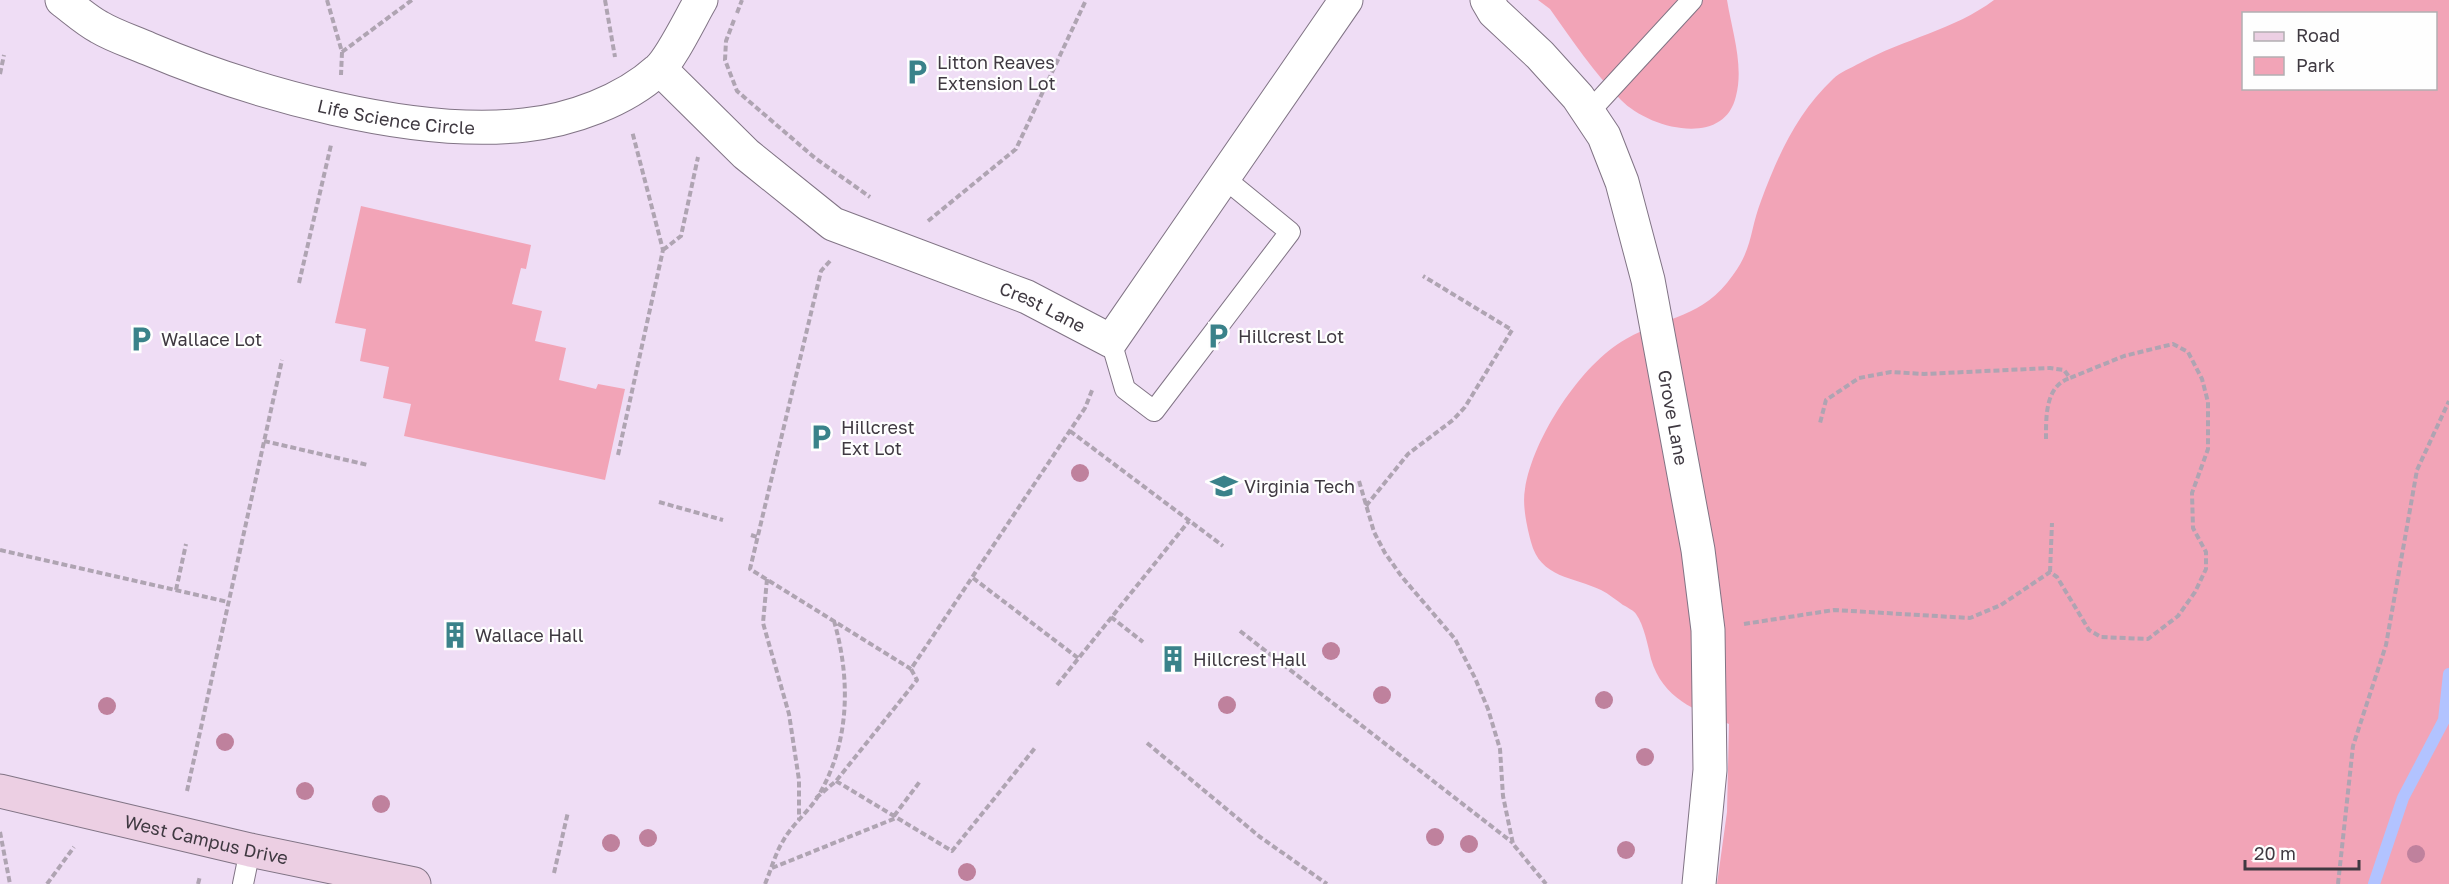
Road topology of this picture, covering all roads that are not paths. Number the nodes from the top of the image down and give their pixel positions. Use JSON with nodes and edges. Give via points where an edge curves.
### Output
{"nodes":[{"id":1,"x":62,"y":0,"type":"edge"},
{"id":2,"x":701,"y":0,"type":"edge"},
{"id":3,"x":1346,"y":0,"type":"edge"},
{"id":4,"x":1362,"y":0,"type":"edge"},
{"id":5,"x":1692,"y":0,"type":"edge"},
{"id":6,"x":1486,"y":1,"type":"edge"},
{"id":7,"x":1327,"y":28,"type":"junction"},
{"id":8,"x":660,"y":69,"type":"junction"},
{"id":9,"x":1589,"y":112,"type":"junction"},
{"id":10,"x":1224,"y":178,"type":"junction"},
{"id":11,"x":1111,"y":341,"type":"junction"},
{"id":12,"x":0,"y":790,"type":"edge"},
{"id":13,"x":250,"y":850,"type":"junction"},
{"id":14,"x":243,"y":884,"type":"edge"},
{"id":15,"x":414,"y":884,"type":"edge"},
{"id":16,"x":1699,"y":884,"type":"edge"}],
"edges":[{"from":1,"to":8,"type":"street","name":"Life Science Circle","via":[[99,27],[191,67],[281,94],[403,122],[479,128],[526,125],[583,112],[622,94]]},
{"from":2,"to":8,"type":"street","name":"Life Science Circle"},
{"from":3,"to":7,"type":"street"},
{"from":4,"to":7,"type":"street"},
{"from":5,"to":9,"type":"lane"},
{"from":6,"to":9,"type":"street","name":"Grove Lane"},
{"from":7,"to":10,"type":"street"},
{"from":8,"to":11,"type":"street","name":"Crest Lane","via":[[746,154],[833,224],[1027,297]]},
{"from":9,"to":16,"type":"street","name":"Grove Lane","via":[[1612,153],[1648,280],[1698,550],[1708,630],[1710,770]]},
{"from":10,"to":11,"type":"street"},
{"from":10,"to":11,"type":"lane","via":[[1290,232],[1154,411],[1125,389]]},
{"from":12,"to":13,"type":"street","name":"West Campus Drive"},
{"from":13,"to":14,"type":"lane"},
{"from":13,"to":15,"type":"street","name":"West Campus Drive"}]}
